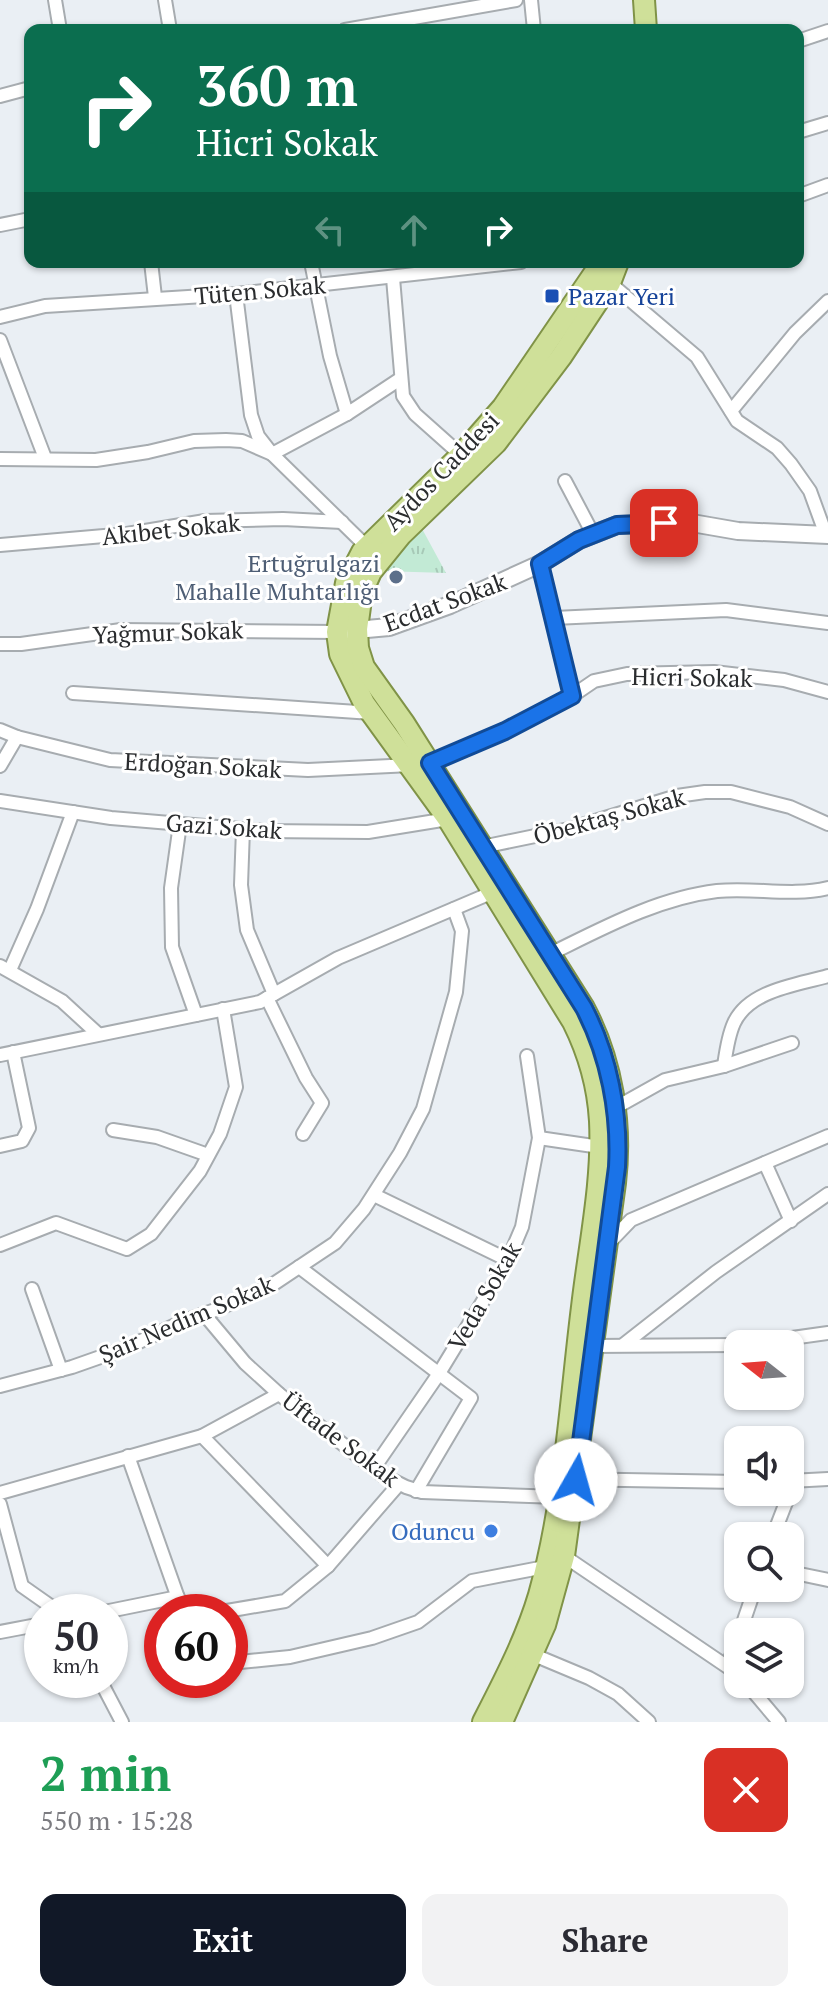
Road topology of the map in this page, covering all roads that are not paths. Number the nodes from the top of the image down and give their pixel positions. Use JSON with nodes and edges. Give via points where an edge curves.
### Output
{"nodes":[{"id":1,"x":55,"y":0,"type":"edge"},
{"id":2,"x":165,"y":0,"type":"edge"},
{"id":3,"x":516,"y":0,"type":"edge"},
{"id":4,"x":531,"y":0,"type":"edge"},
{"id":5,"x":632,"y":0,"type":"edge"},
{"id":6,"x":644,"y":0,"type":"edge"},
{"id":7,"x":59,"y":24,"type":"edge"},
{"id":8,"x":169,"y":24,"type":"edge"},
{"id":9,"x":379,"y":24,"type":"edge"},
{"id":10,"x":533,"y":24,"type":"edge"},
{"id":11,"x":633,"y":24,"type":"edge"},
{"id":12,"x":646,"y":24,"type":"edge"},
{"id":13,"x":828,"y":31,"type":"edge"},
{"id":14,"x":804,"y":39,"type":"edge"},
{"id":15,"x":24,"y":90,"type":"edge"},
{"id":16,"x":0,"y":96,"type":"edge"},
{"id":17,"x":828,"y":123,"type":"edge"},
{"id":18,"x":804,"y":130,"type":"edge"},
{"id":19,"x":828,"y":185,"type":"edge"},
{"id":20,"x":804,"y":194,"type":"edge"},
{"id":21,"x":24,"y":220,"type":"edge"},
{"id":22,"x":0,"y":225,"type":"edge"},
{"id":23,"x":152,"y":268,"type":"edge"},
{"id":24,"x":312,"y":268,"type":"edge"},
{"id":25,"x":473,"y":268,"type":"edge"},
{"id":26,"x":598,"y":268,"type":"edge"},
{"id":27,"x":616,"y":268,"type":"edge"},
{"id":28,"x":393,"y":278,"type":"junction"},
{"id":29,"x":610,"y":283,"type":"junction"},
{"id":30,"x":315,"y":286,"type":"junction"},
{"id":31,"x":236,"y":294,"type":"junction"},
{"id":32,"x":155,"y":297,"type":"junction"},
{"id":33,"x":828,"y":301,"type":"edge"},
{"id":34,"x":0,"y":317,"type":"edge"},
{"id":35,"x":0,"y":340,"type":"edge"},
{"id":36,"x":400,"y":379,"type":"junction"},
{"id":37,"x":731,"y":411,"type":"junction"},
{"id":38,"x":347,"y":414,"type":"junction"},
{"id":39,"x":272,"y":454,"type":"junction"},
{"id":40,"x":461,"y":455,"type":"junction"},
{"id":41,"x":45,"y":458,"type":"junction"},
{"id":42,"x":0,"y":459,"type":"edge"},
{"id":43,"x":565,"y":481,"type":"dead end"},
{"id":44,"x":342,"y":522,"type":"junction"},
{"id":45,"x":593,"y":534,"type":"junction"},
{"id":46,"x":827,"y":535,"type":"edge"},
{"id":47,"x":0,"y":545,"type":"edge"},
{"id":48,"x":367,"y":547,"type":"junction"},
{"id":49,"x":540,"y":564,"type":"junction"},
{"id":50,"x":554,"y":618,"type":"junction"},
{"id":51,"x":828,"y":623,"type":"edge"},
{"id":52,"x":347,"y":630,"type":"junction"},
{"id":53,"x":0,"y":644,"type":"edge"},
{"id":54,"x":828,"y":692,"type":"edge"},
{"id":55,"x":73,"y":693,"type":"dead end"},
{"id":56,"x":572,"y":696,"type":"junction"},
{"id":57,"x":372,"y":713,"type":"junction"},
{"id":58,"x":0,"y":730,"type":"edge"},
{"id":59,"x":17,"y":737,"type":"junction"},
{"id":60,"x":420,"y":764,"type":"junction"},
{"id":61,"x":0,"y":766,"type":"edge"},
{"id":62,"x":0,"y":801,"type":"edge"},
{"id":63,"x":73,"y":812,"type":"junction"},
{"id":64,"x":448,"y":819,"type":"junction"},
{"id":65,"x":180,"y":824,"type":"junction"},
{"id":66,"x":828,"y":824,"type":"edge"},
{"id":67,"x":243,"y":829,"type":"junction"},
{"id":68,"x":482,"y":847,"type":"junction"},
{"id":69,"x":828,"y":888,"type":"edge"},
{"id":70,"x":499,"y":889,"type":"junction"},
{"id":71,"x":454,"y":909,"type":"junction"},
{"id":72,"x":550,"y":954,"type":"junction"},
{"id":73,"x":5,"y":968,"type":"edge"},
{"id":74,"x":828,"y":976,"type":"edge"},
{"id":75,"x":270,"y":996,"type":"junction"},
{"id":76,"x":223,"y":1009,"type":"junction"},
{"id":77,"x":196,"y":1015,"type":"junction"},
{"id":78,"x":98,"y":1034,"type":"junction"},
{"id":79,"x":792,"y":1043,"type":"dead end"},
{"id":80,"x":6,"y":1053,"type":"edge"},
{"id":81,"x":527,"y":1056,"type":"dead end"},
{"id":82,"x":724,"y":1066,"type":"junction"},
{"id":83,"x":615,"y":1108,"type":"junction"},
{"id":84,"x":113,"y":1130,"type":"dead end"},
{"id":85,"x":303,"y":1134,"type":"dead end"},
{"id":86,"x":828,"y":1136,"type":"edge"},
{"id":87,"x":539,"y":1138,"type":"junction"},
{"id":88,"x":0,"y":1146,"type":"edge"},
{"id":89,"x":600,"y":1147,"type":"junction"},
{"id":90,"x":208,"y":1155,"type":"junction"},
{"id":91,"x":765,"y":1163,"type":"junction"},
{"id":92,"x":828,"y":1194,"type":"edge"},
{"id":93,"x":374,"y":1195,"type":"junction"},
{"id":94,"x":791,"y":1221,"type":"junction"},
{"id":95,"x":0,"y":1245,"type":"edge"},
{"id":96,"x":606,"y":1246,"type":"junction"},
{"id":97,"x":508,"y":1260,"type":"junction"},
{"id":98,"x":299,"y":1267,"type":"junction"},
{"id":99,"x":32,"y":1289,"type":"dead end"},
{"id":100,"x":204,"y":1314,"type":"junction"},
{"id":101,"x":828,"y":1333,"type":"edge"},
{"id":102,"x":804,"y":1336,"type":"edge"},
{"id":103,"x":623,"y":1345,"type":"junction"},
{"id":104,"x":724,"y":1345,"type":"edge"},
{"id":105,"x":592,"y":1346,"type":"junction"},
{"id":106,"x":61,"y":1370,"type":"junction"},
{"id":107,"x":438,"y":1375,"type":"junction"},
{"id":108,"x":0,"y":1386,"type":"edge"},
{"id":109,"x":279,"y":1394,"type":"junction"},
{"id":110,"x":202,"y":1436,"type":"junction"},
{"id":111,"x":128,"y":1456,"type":"junction"},
{"id":112,"x":374,"y":1468,"type":"junction"},
{"id":113,"x":828,"y":1479,"type":"edge"},
{"id":114,"x":724,"y":1482,"type":"edge"},
{"id":115,"x":399,"y":1484,"type":"junction"},
{"id":116,"x":804,"y":1484,"type":"edge"},
{"id":117,"x":565,"y":1485,"type":"junction"},
{"id":118,"x":416,"y":1491,"type":"junction"},
{"id":119,"x":0,"y":1493,"type":"edge"},
{"id":120,"x":0,"y":1504,"type":"edge"},
{"id":121,"x":564,"y":1556,"type":"junction"},
{"id":122,"x":0,"y":1558,"type":"edge"},
{"id":123,"x":15,"y":1560,"type":"junction"},
{"id":124,"x":328,"y":1566,"type":"junction"},
{"id":125,"x":545,"y":1567,"type":"junction"},
{"id":126,"x":804,"y":1575,"type":"edge"},
{"id":127,"x":828,"y":1580,"type":"edge"},
{"id":128,"x":33,"y":1594,"type":"edge"},
{"id":129,"x":177,"y":1594,"type":"edge"},
{"id":130,"x":248,"y":1607,"type":"edge"},
{"id":131,"x":24,"y":1627,"type":"edge"},
{"id":132,"x":0,"y":1632,"type":"edge"},
{"id":133,"x":534,"y":1655,"type":"junction"},
{"id":134,"x":248,"y":1661,"type":"edge"},
{"id":135,"x":724,"y":1663,"type":"edge"},
{"id":136,"x":109,"y":1698,"type":"edge"},
{"id":137,"x":759,"y":1698,"type":"edge"},
{"id":138,"x":122,"y":1722,"type":"edge"},
{"id":139,"x":483,"y":1722,"type":"edge"},
{"id":140,"x":502,"y":1722,"type":"edge"},
{"id":141,"x":649,"y":1722,"type":"edge"},
{"id":142,"x":779,"y":1722,"type":"edge"}],
"edges":[{"from":1,"to":7,"type":"street"},
{"from":2,"to":8,"type":"street"},
{"from":3,"to":9,"type":"street"},
{"from":4,"to":10,"type":"street"},
{"from":5,"to":11,"type":"main road"},
{"from":6,"to":12,"type":"main road"},
{"from":13,"to":14,"type":"street"},
{"from":15,"to":16,"type":"street"},
{"from":17,"to":18,"type":"street"},
{"from":19,"to":20,"type":"street"},
{"from":21,"to":22,"type":"street"},
{"from":23,"to":32,"type":"street"},
{"from":24,"to":30,"type":"street"},
{"from":25,"to":28,"type":"street","name":"Tüten Sokak"},
{"from":26,"to":40,"type":"main road","name":"Aydos Caddesi","via":[[503,407]]},
{"from":27,"to":29,"type":"main road","name":"Aydos Caddesi"},
{"from":28,"to":30,"type":"street","name":"Tüten Sokak"},
{"from":28,"to":36,"type":"street"},
{"from":29,"to":37,"type":"street","via":[[697,357]]},
{"from":29,"to":52,"type":"main road","name":"Aydos Caddesi","via":[[496,443],[401,535],[371,572]]},
{"from":30,"to":31,"type":"street","name":"Tüten Sokak"},
{"from":30,"to":38,"type":"street"},
{"from":31,"to":32,"type":"street","name":"Tüten Sokak"},
{"from":31,"to":39,"type":"street","via":[[251,415]]},
{"from":32,"to":34,"type":"street","name":"Tüten Sokak","via":[[45,306]]},
{"from":33,"to":37,"type":"street"},
{"from":35,"to":41,"type":"street"},
{"from":36,"to":38,"type":"street"},
{"from":36,"to":40,"type":"street","via":[[415,414]]},
{"from":37,"to":46,"type":"street","via":[[791,464],[810,491]]},
{"from":38,"to":39,"type":"street"},
{"from":39,"to":41,"type":"street","via":[[226,440],[96,460]]},
{"from":39,"to":44,"type":"street"},
{"from":40,"to":48,"type":"main road","name":"Aydos Caddesi"},
{"from":41,"to":42,"type":"street"},
{"from":43,"to":45,"type":"street"},
{"from":44,"to":47,"type":"street","name":"Akıbet Sokak","via":[[205,521]]},
{"from":44,"to":48,"type":"street"},
{"from":45,"to":46,"type":"street","name":"Ecdat Sokak","via":[[617,525],[692,523]]},
{"from":45,"to":49,"type":"street","name":"Ecdat Sokak"},
{"from":48,"to":52,"type":"main road","name":"Aydos Caddesi","via":[[346,583],[338,615]]},
{"from":49,"to":50,"type":"street"},
{"from":49,"to":52,"type":"street","name":"Ecdat Sokak","via":[[389,627]]},
{"from":50,"to":51,"type":"street","via":[[726,610]]},
{"from":50,"to":56,"type":"street"},
{"from":52,"to":53,"type":"street","name":"Yağmur Sokak","via":[[121,630]]},
{"from":52,"to":57,"type":"main road","name":"Aydos Caddesi","via":[[340,654]]},
{"from":52,"to":60,"type":"main road","name":"Aydos Caddesi"},
{"from":54,"to":56,"type":"street","name":"Hicri Sokak","via":[[784,680],[714,672],[627,674],[594,681]]},
{"from":55,"to":57,"type":"street"},
{"from":56,"to":60,"type":"street","name":"Hicri Sokak","via":[[505,731]]},
{"from":57,"to":60,"type":"main road","name":"Aydos Caddesi"},
{"from":58,"to":59,"type":"street","name":"Erdoğan Sokak"},
{"from":59,"to":60,"type":"street","name":"Erdoğan Sokak","via":[[110,760],[308,770]]},
{"from":59,"to":61,"type":"street"},
{"from":60,"to":64,"type":"main road","name":"Aydos Caddesi"},
{"from":60,"to":68,"type":"main road","name":"Aydos Caddesi"},
{"from":62,"to":63,"type":"street","name":"Gazi Sokak"},
{"from":63,"to":65,"type":"street","name":"Gazi Sokak"},
{"from":63,"to":73,"type":"street","via":[[37,909]]},
{"from":64,"to":67,"type":"street","name":"Gazi Sokak","via":[[368,832]]},
{"from":64,"to":70,"type":"main road","name":"Aydos Caddesi"},
{"from":65,"to":67,"type":"street","name":"Gazi Sokak"},
{"from":65,"to":77,"type":"street","via":[[171,888],[172,947]]},
{"from":66,"to":68,"type":"street","name":"Öbektaş Sokak","via":[[790,807],[731,792],[705,792]]},
{"from":67,"to":75,"type":"street","via":[[241,885],[247,930]]},
{"from":68,"to":70,"type":"main road","name":"Aydos Caddesi"},
{"from":69,"to":72,"type":"street","via":[[686,896]]},
{"from":70,"to":71,"type":"street"},
{"from":70,"to":72,"type":"main road","name":"Aydos Caddesi"},
{"from":70,"to":89,"type":"main road","name":"Aydos Caddesi","via":[[578,1032],[598,1101]]},
{"from":71,"to":75,"type":"street","via":[[338,958]]},
{"from":71,"to":93,"type":"street","name":"Şair Nedim Sokak","via":[[462,931],[456,992],[443,1045],[423,1109]]},
{"from":72,"to":83,"type":"main road","name":"Aydos Caddesi","via":[[599,1039]]},
{"from":73,"to":78,"type":"street","via":[[62,1001]]},
{"from":74,"to":82,"type":"street","via":[[749,1004],[735,1020]]},
{"from":75,"to":76,"type":"street"},
{"from":75,"to":85,"type":"street","via":[[322,1103]]},
{"from":76,"to":77,"type":"street"},
{"from":76,"to":90,"type":"street","via":[[236,1087]]},
{"from":77,"to":78,"type":"street"},
{"from":78,"to":80,"type":"street"},
{"from":79,"to":82,"type":"street"},
{"from":80,"to":88,"type":"street","via":[[29,1128],[22,1141]]},
{"from":81,"to":87,"type":"street","name":"Veda Sokak"},
{"from":82,"to":83,"type":"street","via":[[665,1080]]},
{"from":83,"to":96,"type":"main road","name":"Aydos Caddesi","via":[[618,1152]]},
{"from":84,"to":90,"type":"street","via":[[157,1137]]},
{"from":86,"to":91,"type":"street"},
{"from":87,"to":89,"type":"street"},
{"from":87,"to":97,"type":"street","name":"Veda Sokak","via":[[522,1227]]},
{"from":89,"to":117,"type":"main road","name":"Aydos Caddesi"},
{"from":90,"to":95,"type":"street","via":[[151,1234],[127,1249],[56,1223]]},
{"from":91,"to":94,"type":"street"},
{"from":91,"to":96,"type":"street","via":[[631,1220]]},
{"from":92,"to":94,"type":"street"},
{"from":93,"to":97,"type":"street"},
{"from":93,"to":98,"type":"street","name":"Şair Nedim Sokak","via":[[335,1243]]},
{"from":94,"to":103,"type":"street"},
{"from":96,"to":105,"type":"main road","name":"Aydos Caddesi"},
{"from":97,"to":107,"type":"street","name":"Veda Sokak"},
{"from":98,"to":100,"type":"street","name":"Şair Nedim Sokak","via":[[272,1285]]},
{"from":98,"to":107,"type":"street"},
{"from":99,"to":106,"type":"street"},
{"from":100,"to":106,"type":"street","name":"Şair Nedim Sokak"},
{"from":100,"to":109,"type":"street","name":"Üftade Sokak"},
{"from":101,"to":102,"type":"street"},
{"from":103,"to":104,"type":"street"},
{"from":103,"to":105,"type":"street"},
{"from":105,"to":117,"type":"main road","name":"Aydos Caddesi"},
{"from":106,"to":108,"type":"street","name":"Şair Nedim Sokak"},
{"from":107,"to":112,"type":"street","name":"Veda Sokak"},
{"from":107,"to":118,"type":"street","via":[[471,1398]]},
{"from":109,"to":110,"type":"street"},
{"from":109,"to":112,"type":"street","name":"Üftade Sokak"},
{"from":110,"to":111,"type":"street"},
{"from":110,"to":124,"type":"street"},
{"from":111,"to":119,"type":"street"},
{"from":111,"to":129,"type":"street"},
{"from":112,"to":115,"type":"street","name":"Üftade Sokak"},
{"from":113,"to":116,"type":"street"},
{"from":114,"to":117,"type":"street","name":"Üftade Sokak"},
{"from":115,"to":118,"type":"street","name":"Üftade Sokak"},
{"from":115,"to":124,"type":"street"},
{"from":117,"to":118,"type":"street","name":"Üftade Sokak"},
{"from":117,"to":121,"type":"main road","name":"Aydos Caddesi"},
{"from":117,"to":125,"type":"main road","name":"Aydos Caddesi"},
{"from":120,"to":123,"type":"street"},
{"from":121,"to":133,"type":"main road","name":"Aydos Caddesi"},
{"from":121,"to":135,"type":"street"},
{"from":122,"to":123,"type":"street"},
{"from":123,"to":128,"type":"street","via":[[22,1586]]},
{"from":124,"to":130,"type":"street","via":[[285,1601]]},
{"from":125,"to":134,"type":"street","via":[[472,1581],[418,1622],[372,1638]]},
{"from":125,"to":139,"type":"main road","name":"Aydos Caddesi","via":[[531,1620]]},
{"from":126,"to":127,"type":"street"},
{"from":131,"to":132,"type":"street"},
{"from":133,"to":140,"type":"main road","name":"Aydos Caddesi"},
{"from":133,"to":141,"type":"street","via":[[618,1694]]},
{"from":136,"to":138,"type":"street"},
{"from":137,"to":142,"type":"street"}]}
